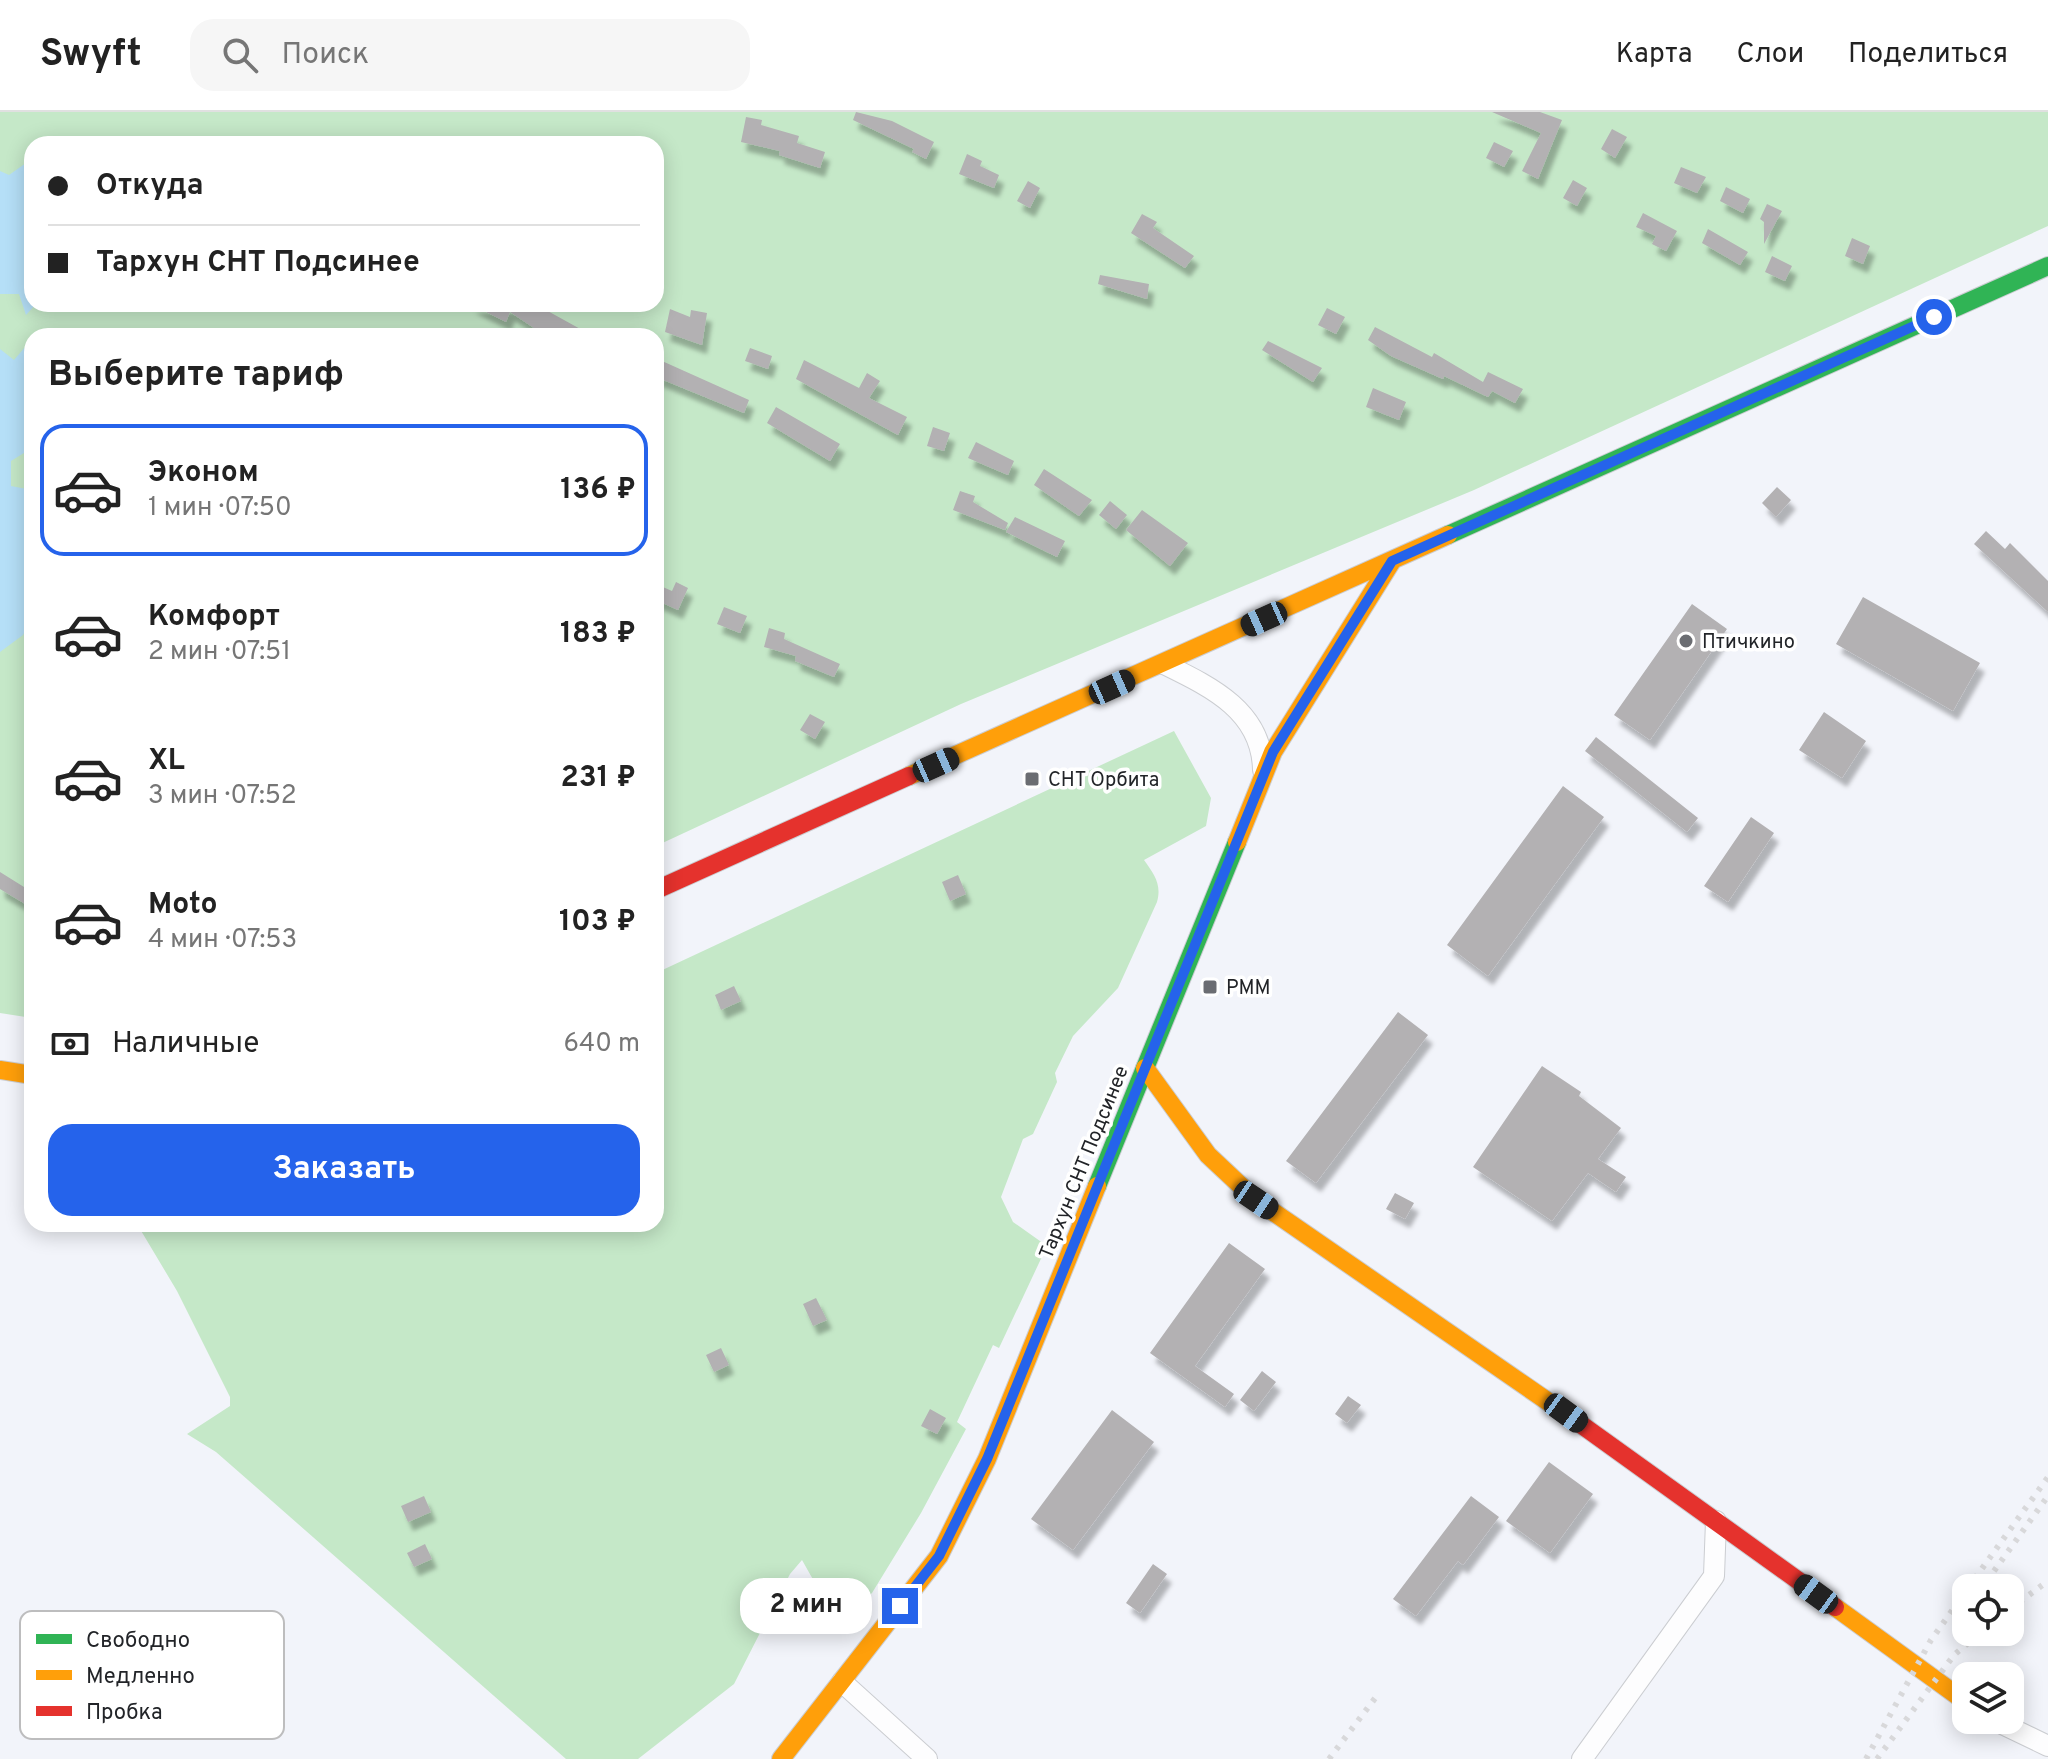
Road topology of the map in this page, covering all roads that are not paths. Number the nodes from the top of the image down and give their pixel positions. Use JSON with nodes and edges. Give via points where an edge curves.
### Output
{"nodes":[{"id":1,"x":2048,"y":266,"type":"edge"},
{"id":2,"x":1392,"y":561,"type":"junction"},
{"id":3,"x":1164,"y":664,"type":"junction"},
{"id":4,"x":1263,"y":777,"type":"junction"},
{"id":5,"x":664,"y":886,"type":"edge"},
{"id":6,"x":1145,"y":1068,"type":"junction"},
{"id":7,"x":0,"y":1070,"type":"edge"},
{"id":8,"x":24,"y":1074,"type":"edge"},
{"id":9,"x":1716,"y":1521,"type":"junction"},
{"id":10,"x":842,"y":1682,"type":"junction"},
{"id":11,"x":1952,"y":1692,"type":"edge"},
{"id":12,"x":2023,"y":1734,"type":"edge"},
{"id":13,"x":2048,"y":1746,"type":"edge"},
{"id":14,"x":781,"y":1759,"type":"edge"},
{"id":15,"x":927,"y":1759,"type":"edge"},
{"id":16,"x":1582,"y":1759,"type":"edge"}],
"edges":[{"from":1,"to":2,"type":"street"},
{"from":2,"to":3,"type":"street"},
{"from":2,"to":4,"type":"street","name":"Тархун СНТ Подсинее","via":[[1273,752]]},
{"from":3,"to":4,"type":"street","via":[[1236,706],[1254,728]]},
{"from":3,"to":5,"type":"street"},
{"from":4,"to":6,"type":"street","name":"Тархун СНТ Подсинее"},
{"from":6,"to":9,"type":"street","via":[[1208,1155],[1256,1200]]},
{"from":6,"to":10,"type":"street","name":"Тархун СНТ Подсинее","via":[[987,1459],[939,1556]]},
{"from":7,"to":8,"type":"street"},
{"from":9,"to":11,"type":"street"},
{"from":9,"to":16,"type":"street","via":[[1714,1576]]},
{"from":10,"to":14,"type":"street","name":"Тархун СНТ Подсинее"},
{"from":10,"to":15,"type":"street"},
{"from":12,"to":13,"type":"street"}]}
